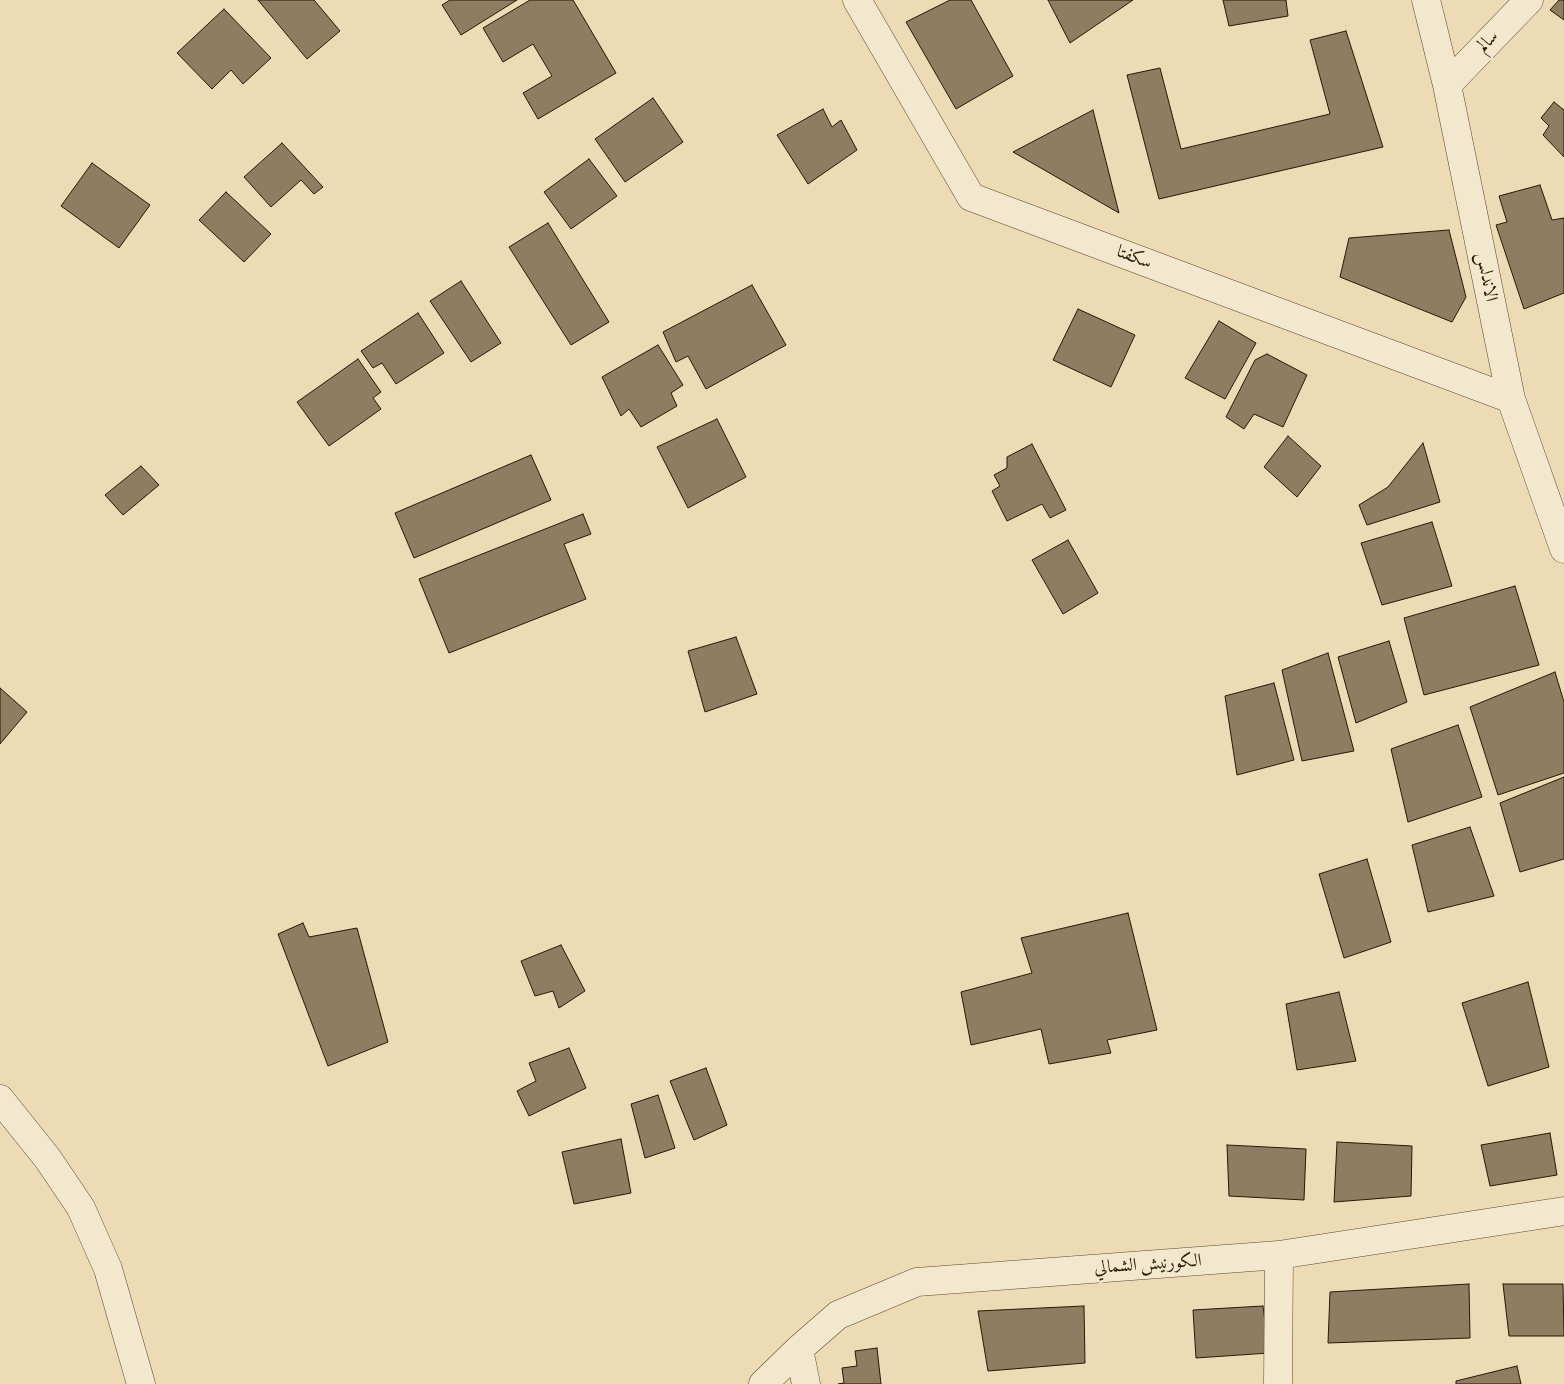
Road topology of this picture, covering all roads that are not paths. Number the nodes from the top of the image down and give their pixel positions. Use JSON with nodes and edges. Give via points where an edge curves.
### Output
{"nodes":[{"id":1,"x":857,"y":0,"type":"edge"},
{"id":2,"x":1426,"y":0,"type":"edge"},
{"id":3,"x":1529,"y":0,"type":"edge"},
{"id":4,"x":1447,"y":85,"type":"junction"},
{"id":5,"x":1511,"y":399,"type":"junction"},
{"id":6,"x":1564,"y":549,"type":"edge"},
{"id":7,"x":0,"y":1099,"type":"edge"},
{"id":8,"x":1564,"y":1211,"type":"edge"},
{"id":9,"x":1279,"y":1255,"type":"junction"},
{"id":10,"x":799,"y":1348,"type":"junction"},
{"id":11,"x":141,"y":1384,"type":"edge"},
{"id":12,"x":763,"y":1384,"type":"edge"},
{"id":13,"x":806,"y":1384,"type":"edge"},
{"id":14,"x":1278,"y":1384,"type":"edge"}],
"edges":[{"from":1,"to":5,"type":"street","name":"سكفتا","via":[[971,197]]},
{"from":2,"to":4,"type":"street","name":"الاندلس"},
{"from":3,"to":4,"type":"street","name":"سالم"},
{"from":4,"to":5,"type":"street","name":"الاندلس"},
{"from":5,"to":6,"type":"street","name":"الاندلس"},
{"from":7,"to":11,"type":"street","via":[[48,1159],[81,1208],[108,1268]]},
{"from":8,"to":9,"type":"street","name":"الكورنيش الشمالي"},
{"from":9,"to":10,"type":"street","name":"الكورنيش الشمالي","via":[[917,1282],[838,1315]]},
{"from":9,"to":14,"type":"street"},
{"from":10,"to":12,"type":"street","name":"الكورنيش الشمالي"},
{"from":10,"to":13,"type":"street"}]}
